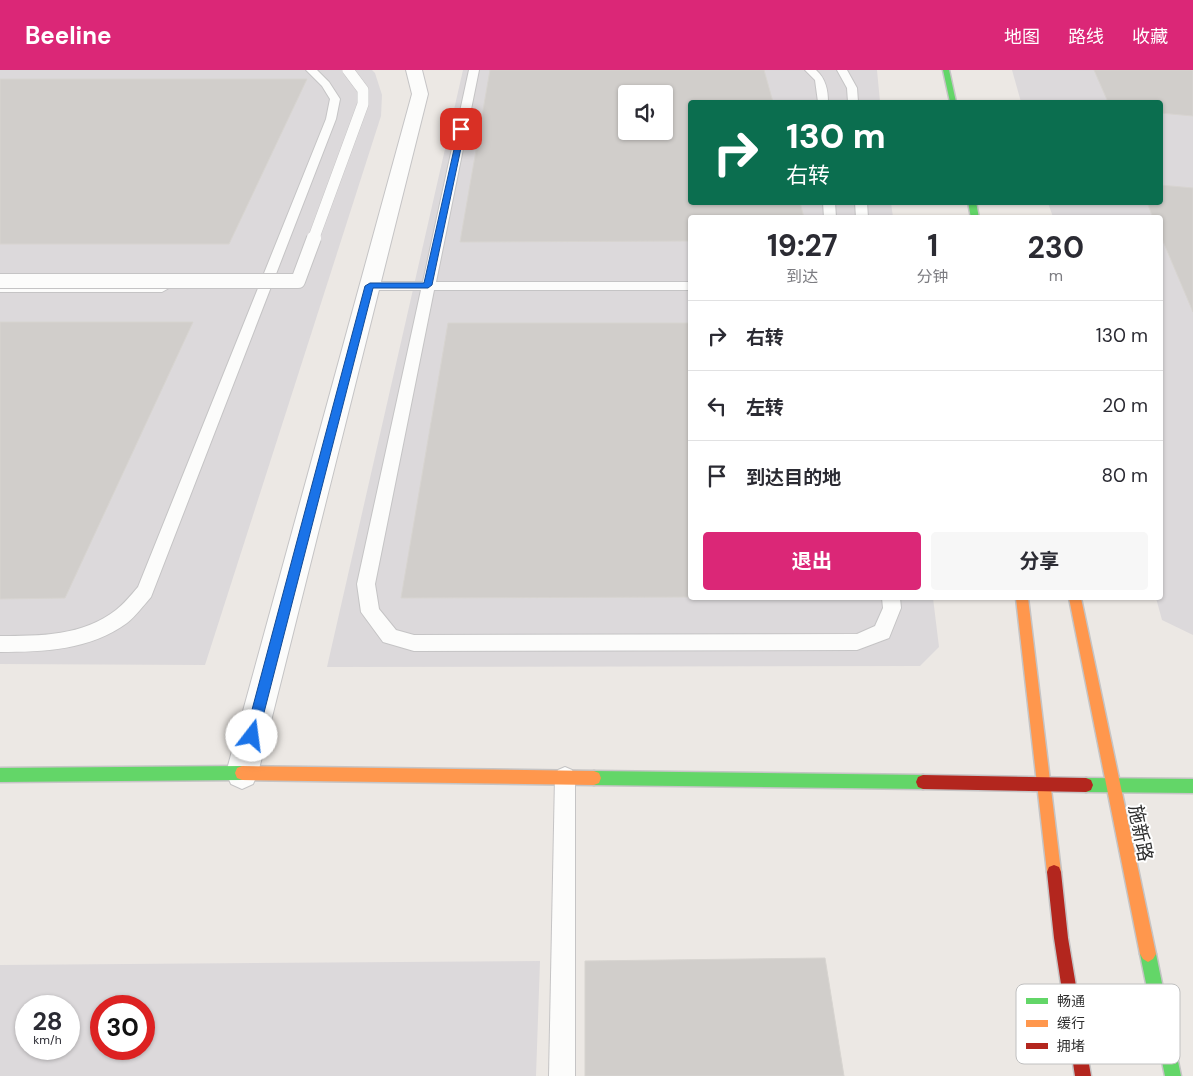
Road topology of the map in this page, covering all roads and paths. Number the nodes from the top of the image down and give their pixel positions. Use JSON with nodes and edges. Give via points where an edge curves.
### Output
{"nodes":[{"id":1,"x":312,"y":70,"type":"edge"},
{"id":2,"x":348,"y":70,"type":"edge"},
{"id":3,"x":414,"y":70,"type":"edge"},
{"id":4,"x":474,"y":70,"type":"edge"},
{"id":5,"x":810,"y":70,"type":"edge"},
{"id":6,"x":842,"y":70,"type":"edge"},
{"id":7,"x":946,"y":70,"type":"edge"},
{"id":8,"x":823,"y":100,"type":"edge"},
{"id":9,"x":853,"y":100,"type":"edge"},
{"id":10,"x":953,"y":100,"type":"edge"},
{"id":11,"x":462,"y":280,"type":"dead end"},
{"id":12,"x":0,"y":281,"type":"edge"},
{"id":13,"x":688,"y":284,"type":"edge"},
{"id":14,"x":688,"y":284,"type":"edge"},
{"id":15,"x":428,"y":285,"type":"junction"},
{"id":16,"x":370,"y":286,"type":"junction"},
{"id":17,"x":0,"y":288,"type":"edge"},
{"id":18,"x":265,"y":288,"type":"junction"},
{"id":19,"x":891,"y":600,"type":"edge"},
{"id":20,"x":1022,"y":600,"type":"edge"},
{"id":21,"x":1075,"y":600,"type":"edge"},
{"id":22,"x":0,"y":644,"type":"edge"},
{"id":23,"x":242,"y":773,"type":"junction"},
{"id":24,"x":0,"y":775,"type":"edge"},
{"id":25,"x":565,"y":777,"type":"junction"},
{"id":26,"x":1043,"y":784,"type":"junction"},
{"id":27,"x":1114,"y":786,"type":"junction"},
{"id":28,"x":1193,"y":786,"type":"edge"},
{"id":29,"x":1069,"y":984,"type":"edge"},
{"id":30,"x":1154,"y":984,"type":"edge"},
{"id":31,"x":562,"y":1076,"type":"edge"}],
"edges":[{"from":1,"to":18,"type":"lane","via":[[326,84],[335,100],[331,119]]},
{"from":2,"to":12,"type":"lane","bridge":true,"via":[[363,90],[363,104],[298,281]]},
{"from":3,"to":16,"type":"street","via":[[420,94]]},
{"from":4,"to":15,"type":"lane"},
{"from":5,"to":8,"type":"lane","via":[[816,73],[822,84]]},
{"from":6,"to":9,"type":"lane","via":[[852,88]]},
{"from":7,"to":10,"type":"street"},
{"from":11,"to":14,"type":"lane"},
{"from":13,"to":15,"type":"lane"},
{"from":15,"to":16,"type":"lane"},
{"from":15,"to":19,"type":"lane","via":[[366,584],[370,612],[390,636],[414,643],[857,642],[882,632],[892,608]]},
{"from":16,"to":23,"type":"street"},
{"from":17,"to":18,"type":"lane"},
{"from":18,"to":22,"type":"lane","via":[[145,592],[119,619],[90,634],[52,644]]},
{"from":20,"to":26,"type":"street"},
{"from":21,"to":27,"type":"street","name":"施新路"},
{"from":23,"to":24,"type":"street"},
{"from":23,"to":25,"type":"street"},
{"from":25,"to":26,"type":"street"},
{"from":25,"to":31,"type":"lane"},
{"from":26,"to":27,"type":"street"},
{"from":26,"to":29,"type":"street"},
{"from":27,"to":28,"type":"street"},
{"from":27,"to":30,"type":"street","name":"施新路"}]}
